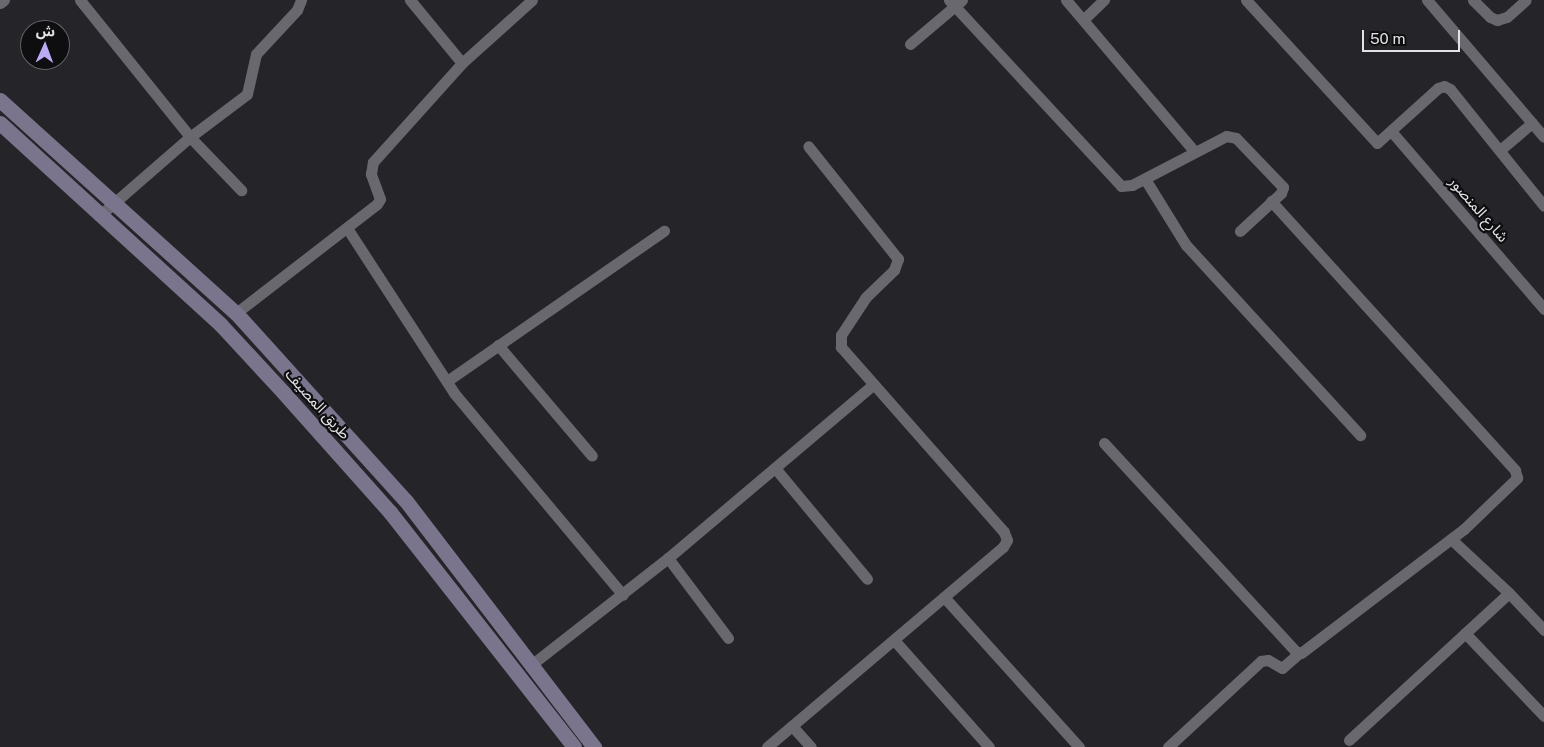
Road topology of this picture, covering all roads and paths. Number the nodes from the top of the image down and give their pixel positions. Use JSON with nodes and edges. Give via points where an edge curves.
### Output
{"nodes":[{"id":1,"x":4,"y":0,"type":"edge"},
{"id":2,"x":80,"y":0,"type":"edge"},
{"id":3,"x":301,"y":0,"type":"edge"},
{"id":4,"x":410,"y":0,"type":"edge"},
{"id":5,"x":532,"y":0,"type":"edge"},
{"id":6,"x":1066,"y":0,"type":"edge"},
{"id":7,"x":1104,"y":0,"type":"edge"},
{"id":8,"x":1246,"y":0,"type":"edge"},
{"id":9,"x":1427,"y":0,"type":"edge"},
{"id":10,"x":1473,"y":0,"type":"edge"},
{"id":11,"x":1526,"y":0,"type":"edge"},
{"id":12,"x":955,"y":2,"type":"edge"},
{"id":13,"x":0,"y":3,"type":"edge"},
{"id":14,"x":1084,"y":19,"type":"junction"},
{"id":15,"x":910,"y":44,"type":"dead end"},
{"id":16,"x":462,"y":63,"type":"junction"},
{"id":17,"x":0,"y":100,"type":"edge"},
{"id":18,"x":0,"y":123,"type":"edge"},
{"id":19,"x":1532,"y":123,"type":"junction"},
{"id":20,"x":1391,"y":131,"type":"junction"},
{"id":21,"x":190,"y":137,"type":"junction"},
{"id":22,"x":1544,"y":137,"type":"edge"},
{"id":23,"x":808,"y":146,"type":"dead end"},
{"id":24,"x":1500,"y":150,"type":"junction"},
{"id":25,"x":1195,"y":152,"type":"junction"},
{"id":26,"x":1145,"y":179,"type":"junction"},
{"id":27,"x":241,"y":190,"type":"dead end"},
{"id":28,"x":1271,"y":202,"type":"junction"},
{"id":29,"x":112,"y":203,"type":"junction"},
{"id":30,"x":1544,"y":206,"type":"edge"},
{"id":31,"x":99,"y":216,"type":"junction"},
{"id":32,"x":347,"y":228,"type":"junction"},
{"id":33,"x":664,"y":231,"type":"dead end"},
{"id":34,"x":1240,"y":231,"type":"dead end"},
{"id":35,"x":1544,"y":309,"type":"edge"},
{"id":36,"x":236,"y":313,"type":"junction"},
{"id":37,"x":498,"y":345,"type":"junction"},
{"id":38,"x":447,"y":381,"type":"junction"},
{"id":39,"x":873,"y":385,"type":"junction"},
{"id":40,"x":1360,"y":435,"type":"dead end"},
{"id":41,"x":1104,"y":443,"type":"dead end"},
{"id":42,"x":592,"y":456,"type":"dead end"},
{"id":43,"x":775,"y":468,"type":"junction"},
{"id":44,"x":1451,"y":539,"type":"junction"},
{"id":45,"x":668,"y":558,"type":"junction"},
{"id":46,"x":867,"y":579,"type":"dead end"},
{"id":47,"x":1508,"y":593,"type":"junction"},
{"id":48,"x":623,"y":595,"type":"junction"},
{"id":49,"x":944,"y":597,"type":"junction"},
{"id":50,"x":1544,"y":630,"type":"edge"},
{"id":51,"x":1465,"y":633,"type":"junction"},
{"id":52,"x":728,"y":638,"type":"dead end"},
{"id":53,"x":894,"y":640,"type":"junction"},
{"id":54,"x":1299,"y":653,"type":"junction"},
{"id":55,"x":532,"y":665,"type":"junction"},
{"id":56,"x":1544,"y":716,"type":"edge"},
{"id":57,"x":792,"y":726,"type":"junction"},
{"id":58,"x":1349,"y":740,"type":"dead end"},
{"id":59,"x":574,"y":747,"type":"edge"},
{"id":60,"x":594,"y":747,"type":"edge"},
{"id":61,"x":767,"y":747,"type":"edge"},
{"id":62,"x":811,"y":747,"type":"edge"},
{"id":63,"x":989,"y":747,"type":"edge"},
{"id":64,"x":1078,"y":747,"type":"edge"},
{"id":65,"x":1168,"y":747,"type":"edge"}],
"edges":[{"from":1,"to":13,"type":"street"},
{"from":2,"to":21,"type":"street"},
{"from":3,"to":21,"type":"street","via":[[297,10],[256,54],[247,94]]},
{"from":4,"to":16,"type":"street"},
{"from":5,"to":16,"type":"street"},
{"from":6,"to":14,"type":"street"},
{"from":7,"to":14,"type":"street"},
{"from":8,"to":20,"type":"street","via":[[1377,143]]},
{"from":9,"to":19,"type":"street"},
{"from":10,"to":11,"type":"street","via":[[1497,20],[1507,17]]},
{"from":12,"to":15,"type":"street"},
{"from":12,"to":26,"type":"street","via":[[1121,186],[1128,187]]},
{"from":14,"to":25,"type":"street"},
{"from":16,"to":32,"type":"street","via":[[373,162],[371,174],[380,199]]},
{"from":17,"to":29,"type":"street","name":"طريق المصيف"},
{"from":18,"to":31,"type":"street","name":"طريق المصيف"},
{"from":19,"to":22,"type":"street"},
{"from":19,"to":24,"type":"street"},
{"from":20,"to":24,"type":"street","via":[[1444,86],[1450,89]]},
{"from":20,"to":35,"type":"street","name":"شارع المنصور"},
{"from":21,"to":27,"type":"street"},
{"from":21,"to":29,"type":"street"},
{"from":23,"to":39,"type":"street","via":[[898,259],[894,270],[866,297],[839,339],[841,347]]},
{"from":24,"to":30,"type":"street"},
{"from":25,"to":26,"type":"street"},
{"from":25,"to":28,"type":"street","via":[[1226,136],[1233,136],[1282,184],[1281,193]]},
{"from":26,"to":40,"type":"street","via":[[1186,245]]},
{"from":28,"to":34,"type":"street"},
{"from":28,"to":44,"type":"street","via":[[1517,472],[1516,480]]},
{"from":29,"to":31,"type":"street"},
{"from":29,"to":36,"type":"street","name":"طريق المصيف"},
{"from":31,"to":59,"type":"street","name":"طريق المصيف","via":[[220,325],[283,392],[396,519]]},
{"from":32,"to":36,"type":"street"},
{"from":32,"to":38,"type":"street"},
{"from":33,"to":37,"type":"street"},
{"from":36,"to":55,"type":"street","name":"طريق المصيف","via":[[406,501]]},
{"from":37,"to":38,"type":"street"},
{"from":37,"to":42,"type":"street"},
{"from":38,"to":48,"type":"street","via":[[477,422]]},
{"from":39,"to":43,"type":"street"},
{"from":39,"to":49,"type":"street","via":[[1006,536],[1003,547]]},
{"from":41,"to":54,"type":"street"},
{"from":43,"to":45,"type":"street"},
{"from":43,"to":46,"type":"street"},
{"from":44,"to":47,"type":"street"},
{"from":44,"to":54,"type":"street","via":[[1345,618],[1306,652]]},
{"from":45,"to":48,"type":"street"},
{"from":45,"to":52,"type":"street"},
{"from":47,"to":50,"type":"street"},
{"from":47,"to":51,"type":"street"},
{"from":48,"to":55,"type":"street"},
{"from":49,"to":53,"type":"street"},
{"from":49,"to":64,"type":"street"},
{"from":51,"to":56,"type":"street"},
{"from":51,"to":58,"type":"street"},
{"from":53,"to":57,"type":"street"},
{"from":53,"to":63,"type":"street"},
{"from":54,"to":65,"type":"street","via":[[1282,668],[1268,660],[1261,661]]},
{"from":55,"to":60,"type":"street","name":"طريق المصيف"},
{"from":57,"to":61,"type":"street"},
{"from":57,"to":62,"type":"street"}]}
